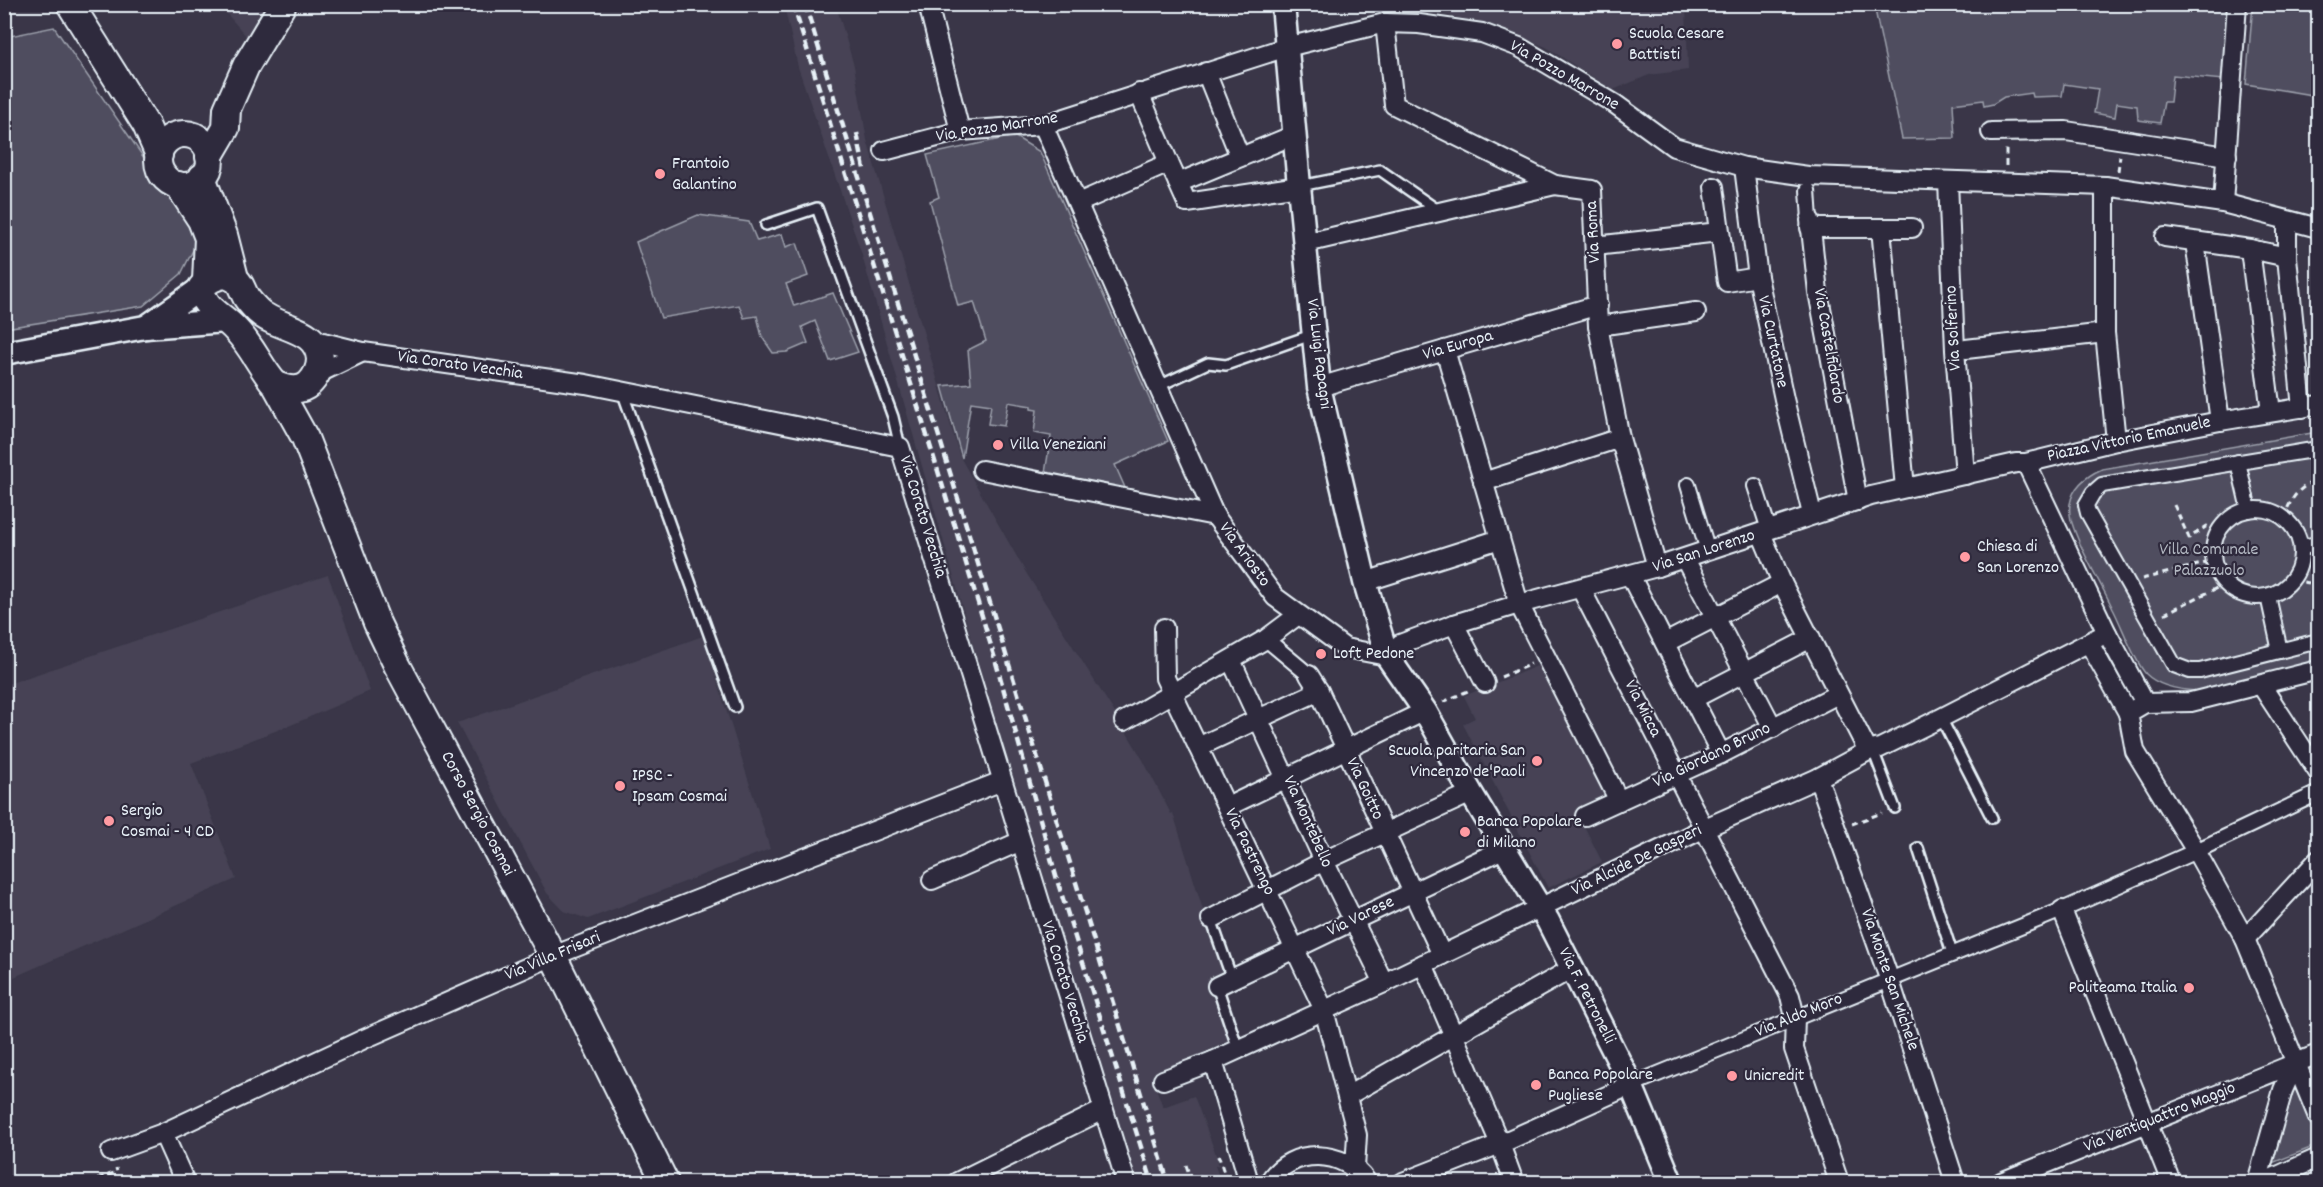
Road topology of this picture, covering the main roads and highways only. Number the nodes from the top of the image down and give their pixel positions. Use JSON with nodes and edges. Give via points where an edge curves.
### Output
{"nodes":[{"id":1,"x":70,"y":4,"type":"edge"},
{"id":2,"x":283,"y":4,"type":"edge"},
{"id":3,"x":227,"y":109,"type":"junction"},
{"id":4,"x":173,"y":142,"type":"junction"},
{"id":5,"x":197,"y":173,"type":"junction"},
{"id":6,"x":235,"y":278,"type":"junction"},
{"id":7,"x":204,"y":285,"type":"junction"},
{"id":8,"x":314,"y":378,"type":"junction"},
{"id":9,"x":274,"y":384,"type":"junction"},
{"id":10,"x":305,"y":438,"type":"junction"},
{"id":11,"x":666,"y":1182,"type":"edge"}],
"edges":[{"from":1,"to":4,"type":"main road","via":[[146,125]]},
{"from":2,"to":3,"type":"main road","via":[[246,66]]},
{"from":3,"to":4,"type":"main road"},
{"from":3,"to":5,"type":"main road","via":[[226,128]]},
{"from":4,"to":5,"type":"main road","via":[[203,142]]},
{"from":4,"to":5,"type":"main road","via":[[160,170],[165,177]]},
{"from":5,"to":6,"type":"main road","via":[[224,235]]},
{"from":5,"to":7,"type":"main road","via":[[201,220],[208,238]]},
{"from":6,"to":7,"type":"main road","via":[[219,276]]},
{"from":6,"to":8,"type":"main road","name":"Corso Sergio Cosmai","via":[[259,312],[312,339],[320,357]]},
{"from":7,"to":9,"type":"main road","name":"Corso Sergio Cosmai","via":[[201,296],[205,304],[236,329]]},
{"from":8,"to":9,"type":"main road","via":[[304,388]]},
{"from":8,"to":10,"type":"main road","name":"Corso Sergio Cosmai"},
{"from":9,"to":10,"type":"main road","name":"Corso Sergio Cosmai"},
{"from":10,"to":11,"type":"main road","name":"Corso Sergio Cosmai","via":[[397,665],[553,956]]}]}
